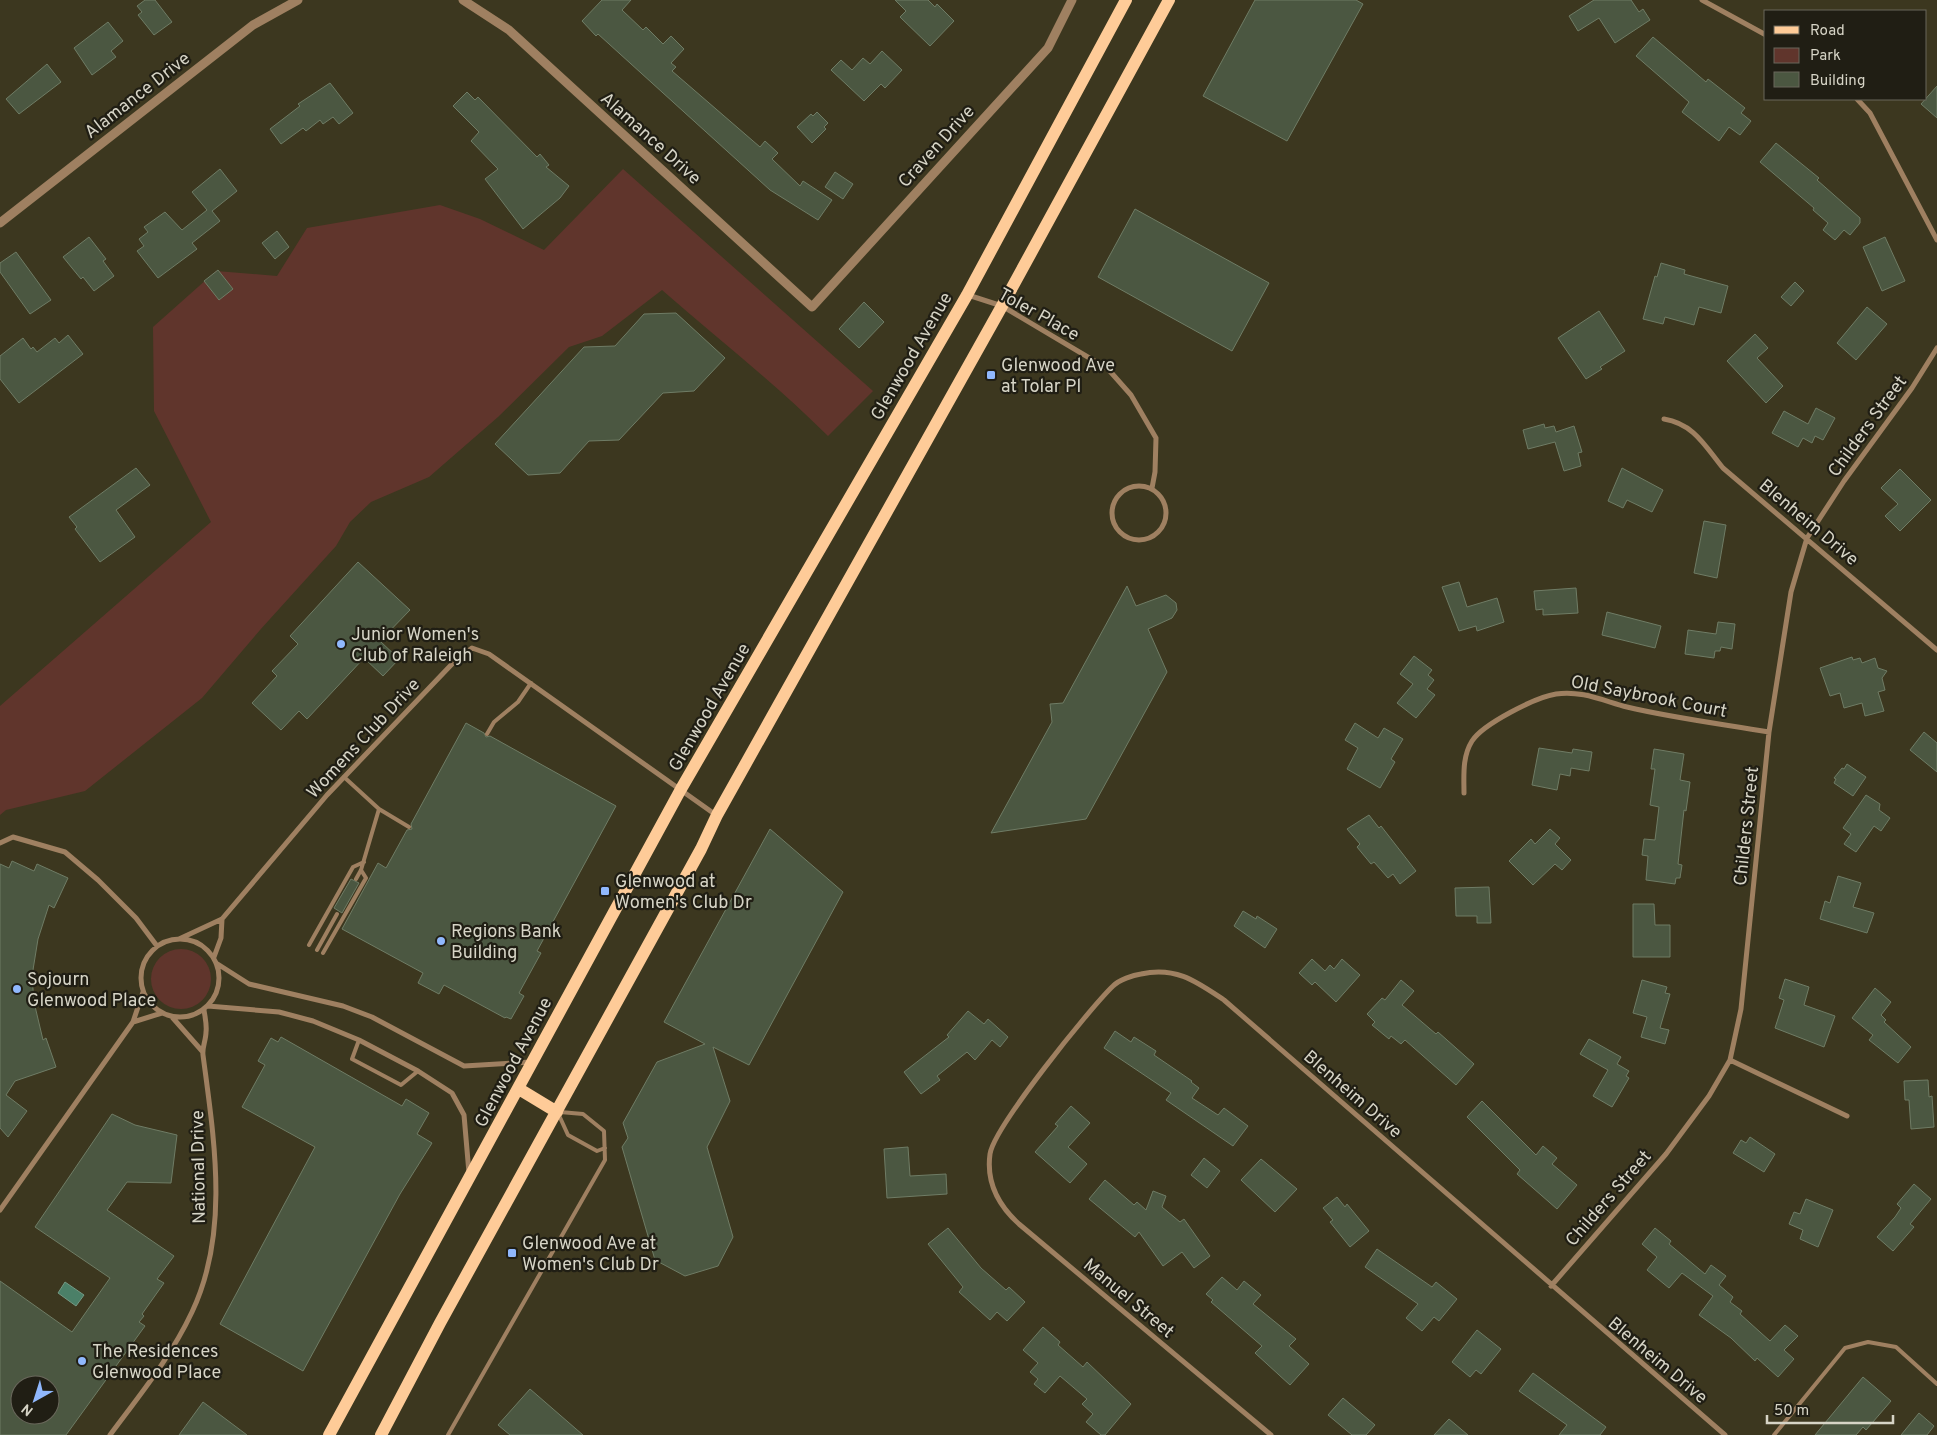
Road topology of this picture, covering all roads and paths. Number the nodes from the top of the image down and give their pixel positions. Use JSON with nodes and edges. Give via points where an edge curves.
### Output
{"nodes":[{"id":1,"x":298,"y":0,"type":"edge"},
{"id":2,"x":463,"y":0,"type":"edge"},
{"id":3,"x":1072,"y":0,"type":"edge"},
{"id":4,"x":1126,"y":0,"type":"edge"},
{"id":5,"x":1169,"y":0,"type":"edge"},
{"id":6,"x":1702,"y":0,"type":"edge"},
{"id":7,"x":1764,"y":34,"type":"edge"},
{"id":8,"x":1858,"y":100,"type":"edge"},
{"id":9,"x":0,"y":223,"type":"edge"},
{"id":10,"x":1937,"y":240,"type":"edge"},
{"id":11,"x":967,"y":294,"type":"junction"},
{"id":12,"x":1002,"y":306,"type":"junction"},
{"id":13,"x":812,"y":307,"type":"joint"},
{"id":14,"x":1937,"y":348,"type":"edge"},
{"id":15,"x":1664,"y":419,"type":"dead end"},
{"id":16,"x":1152,"y":488,"type":"junction"},
{"id":17,"x":1807,"y":538,"type":"junction"},
{"id":18,"x":1937,"y":650,"type":"edge"},
{"id":19,"x":532,"y":684,"type":"junction"},
{"id":20,"x":1769,"y":732,"type":"junction"},
{"id":21,"x":487,"y":734,"type":"dead end"},
{"id":22,"x":344,"y":777,"type":"junction"},
{"id":23,"x":681,"y":789,"type":"junction"},
{"id":24,"x":1464,"y":793,"type":"dead end"},
{"id":25,"x":378,"y":809,"type":"junction"},
{"id":26,"x":716,"y":815,"type":"junction"},
{"id":27,"x":408,"y":827,"type":"dead end"},
{"id":28,"x":0,"y":843,"type":"edge"},
{"id":29,"x":364,"y":862,"type":"junction"},
{"id":30,"x":361,"y":870,"type":"junction"},
{"id":31,"x":356,"y":879,"type":"dead end"},
{"id":32,"x":337,"y":914,"type":"dead end"},
{"id":33,"x":222,"y":918,"type":"junction"},
{"id":34,"x":179,"y":939,"type":"junction"},
{"id":35,"x":308,"y":945,"type":"dead end"},
{"id":36,"x":157,"y":946,"type":"junction"},
{"id":37,"x":317,"y":950,"type":"dead end"},
{"id":38,"x":323,"y":953,"type":"dead end"},
{"id":39,"x":215,"y":960,"type":"junction"},
{"id":40,"x":143,"y":992,"type":"junction"},
{"id":41,"x":206,"y":1008,"type":"junction"},
{"id":42,"x":162,"y":1013,"type":"junction"},
{"id":43,"x":172,"y":1017,"type":"junction"},
{"id":44,"x":132,"y":1022,"type":"junction"},
{"id":45,"x":359,"y":1040,"type":"junction"},
{"id":46,"x":202,"y":1051,"type":"junction"},
{"id":47,"x":1730,"y":1060,"type":"junction"},
{"id":48,"x":532,"y":1062,"type":"junction"},
{"id":49,"x":418,"y":1071,"type":"junction"},
{"id":50,"x":519,"y":1089,"type":"junction"},
{"id":51,"x":558,"y":1112,"type":"junction"},
{"id":52,"x":1848,"y":1116,"type":"dead end"},
{"id":53,"x":605,"y":1148,"type":"junction"},
{"id":54,"x":990,"y":1169,"type":"joint"},
{"id":55,"x":469,"y":1179,"type":"junction"},
{"id":56,"x":0,"y":1210,"type":"edge"},
{"id":57,"x":1550,"y":1286,"type":"junction"},
{"id":58,"x":1937,"y":1384,"type":"edge"},
{"id":59,"x":110,"y":1435,"type":"edge"},
{"id":60,"x":329,"y":1435,"type":"edge"},
{"id":61,"x":381,"y":1435,"type":"edge"},
{"id":62,"x":448,"y":1435,"type":"edge"},
{"id":63,"x":1271,"y":1435,"type":"edge"},
{"id":64,"x":1725,"y":1435,"type":"edge"},
{"id":65,"x":1774,"y":1435,"type":"edge"}],
"edges":[{"from":1,"to":9,"type":"street","name":"Alamance Drive","via":[[253,25]]},
{"from":2,"to":13,"type":"street","name":"Alamance Drive","via":[[509,30]]},
{"from":3,"to":13,"type":"street","name":"Craven Drive","via":[[1048,48]]},
{"from":4,"to":11,"type":"main road","name":"Glenwood Avenue"},
{"from":5,"to":12,"type":"main road"},
{"from":6,"to":7,"type":"street"},
{"from":8,"to":10,"type":"street","via":[[1870,113]]},
{"from":11,"to":12,"type":"street","name":"Toler Place"},
{"from":11,"to":23,"type":"main road","name":"Glenwood Avenue"},
{"from":12,"to":16,"type":"street","name":"Toler Place","via":[[1108,369],[1131,395],[1156,438]]},
{"from":12,"to":26,"type":"main road"},
{"from":14,"to":17,"type":"street","name":"Childers Street"},
{"from":15,"to":17,"type":"street","name":"Blenheim Drive","via":[[1679,422],[1696,435],[1723,468]]},
{"from":16,"to":16,"type":"street","via":[[1134,486],[1119,494],[1114,501],[1112,518],[1115,526],[1128,538],[1145,540],[1154,536],[1165,521],[1164,502]]},
{"from":17,"to":18,"type":"street","name":"Blenheim Drive"},
{"from":17,"to":20,"type":"street","name":"Childers Street","via":[[1792,592]]},
{"from":19,"to":21,"type":"lane","via":[[518,702],[494,722]]},
{"from":19,"to":22,"type":"street","name":"Womens Club Drive","via":[[489,654],[472,648],[452,664]]},
{"from":19,"to":23,"type":"street","name":"Womens Club Drive"},
{"from":20,"to":24,"type":"street","name":"Old Saybrook Court","via":[[1626,707],[1588,695],[1556,694],[1494,721],[1472,741],[1464,764]]},
{"from":20,"to":47,"type":"street","name":"Childers Street","via":[[1741,1009]]},
{"from":22,"to":25,"type":"lane"},
{"from":22,"to":33,"type":"street","name":"Womens Club Drive"},
{"from":23,"to":26,"type":"street","name":"Womens Club Drive"},
{"from":23,"to":48,"type":"main road","name":"Glenwood Avenue"},
{"from":25,"to":27,"type":"lane"},
{"from":25,"to":29,"type":"lane"},
{"from":26,"to":51,"type":"main road"},
{"from":28,"to":36,"type":"street","via":[[13,838],[65,852],[136,918]]},
{"from":29,"to":30,"type":"lane"},
{"from":29,"to":35,"type":"lane","via":[[353,867]]},
{"from":30,"to":31,"type":"lane"},
{"from":30,"to":38,"type":"lane","via":[[366,878]]},
{"from":32,"to":37,"type":"lane"},
{"from":33,"to":34,"type":"street","name":"Womens Club Drive"},
{"from":33,"to":39,"type":"street"},
{"from":34,"to":36,"type":"street"},
{"from":34,"to":39,"type":"street","via":[[198,944]]},
{"from":36,"to":40,"type":"street","via":[[142,967]]},
{"from":39,"to":41,"type":"street","via":[[219,986]]},
{"from":39,"to":48,"type":"street","via":[[249,984],[343,1006],[372,1017],[464,1066]]},
{"from":40,"to":42,"type":"street"},
{"from":40,"to":44,"type":"street"},
{"from":41,"to":43,"type":"street","via":[[188,1016]]},
{"from":41,"to":45,"type":"street","via":[[279,1012],[313,1021]]},
{"from":41,"to":46,"type":"street","name":"National Drive","via":[[207,1031]]},
{"from":42,"to":43,"type":"street"},
{"from":42,"to":44,"type":"street"},
{"from":43,"to":46,"type":"street"},
{"from":44,"to":56,"type":"street"},
{"from":45,"to":49,"type":"street"},
{"from":45,"to":49,"type":"lane","via":[[352,1059],[401,1085]]},
{"from":46,"to":59,"type":"street","name":"National Drive","via":[[214,1131],[215,1206],[206,1276],[173,1347]]},
{"from":47,"to":52,"type":"street"},
{"from":47,"to":57,"type":"street","name":"Childers Street","via":[[1709,1096],[1666,1154]]},
{"from":48,"to":50,"type":"main road","name":"Glenwood Avenue"},
{"from":49,"to":55,"type":"street","via":[[452,1093],[464,1115]]},
{"from":50,"to":51,"type":"main road"},
{"from":50,"to":55,"type":"main road","name":"Glenwood Avenue"},
{"from":51,"to":53,"type":"lane","via":[[568,1135],[597,1151]]},
{"from":51,"to":53,"type":"lane","via":[[583,1114],[590,1118],[604,1131]]},
{"from":51,"to":61,"type":"main road"},
{"from":53,"to":62,"type":"lane","via":[[605,1160],[599,1171]]},
{"from":54,"to":57,"type":"street","name":"Blenheim Drive","via":[[990,1152],[1011,1114],[1074,1030],[1115,984],[1140,974],[1167,972],[1190,977],[1224,1000]]},
{"from":54,"to":63,"type":"street","name":"Manuel Street","via":[[991,1185],[1005,1211]]},
{"from":55,"to":60,"type":"main road","name":"Glenwood Avenue"},
{"from":57,"to":64,"type":"street","name":"Blenheim Drive"},
{"from":58,"to":65,"type":"lane","via":[[1896,1347],[1868,1342],[1845,1348]]}]}
